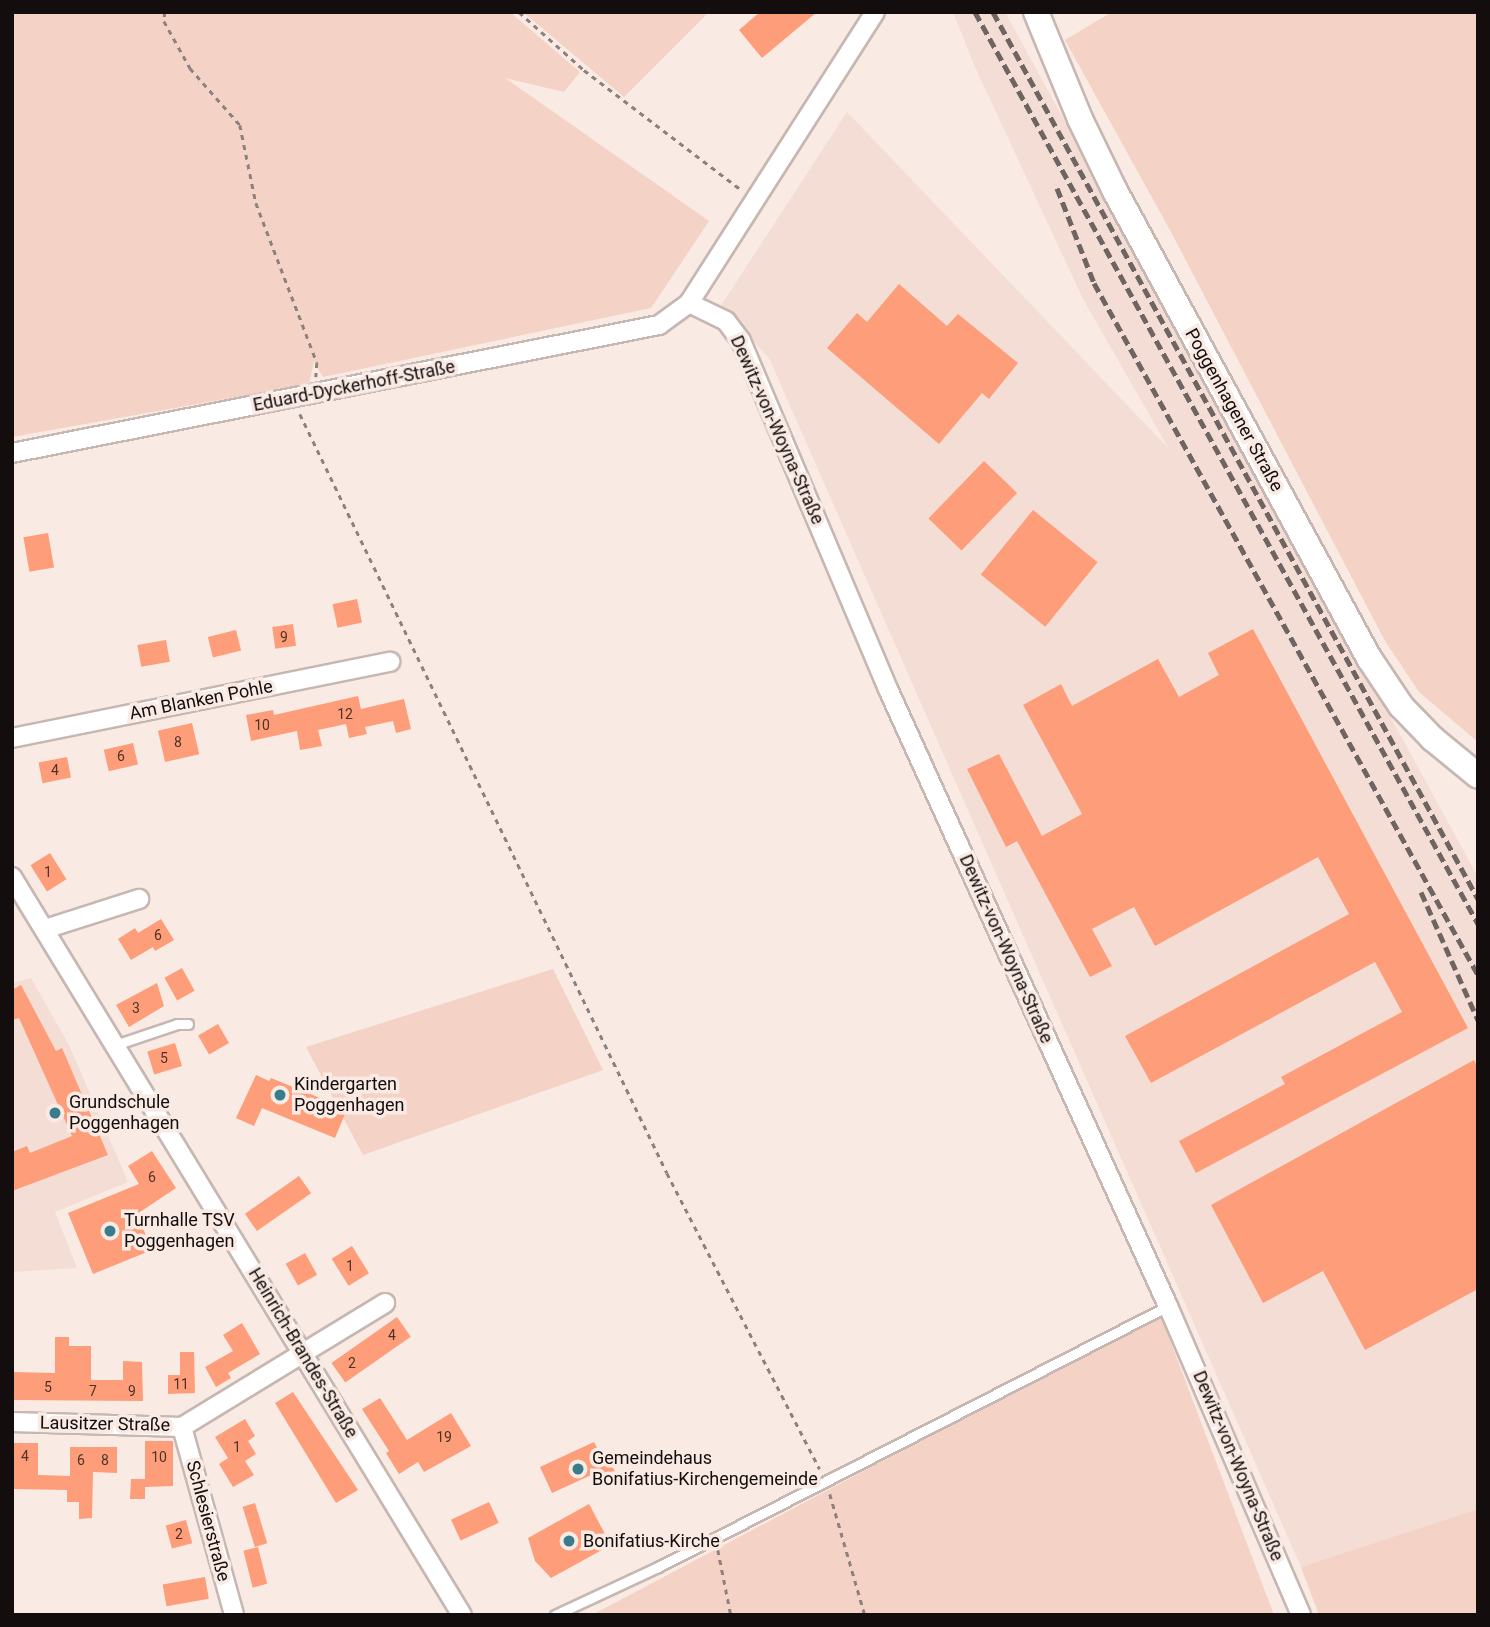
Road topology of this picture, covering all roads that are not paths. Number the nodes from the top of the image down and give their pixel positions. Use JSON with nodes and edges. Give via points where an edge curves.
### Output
{"nodes":[{"id":1,"x":874,"y":12,"type":"edge"},
{"id":2,"x":1036,"y":12,"type":"edge"},
{"id":3,"x":689,"y":303,"type":"junction"},
{"id":4,"x":12,"y":453,"type":"edge"},
{"id":5,"x":390,"y":662,"type":"dead end"},
{"id":6,"x":12,"y":738,"type":"edge"},
{"id":7,"x":1478,"y":776,"type":"edge"},
{"id":8,"x":12,"y":877,"type":"edge"},
{"id":9,"x":139,"y":899,"type":"dead end"},
{"id":10,"x":45,"y":929,"type":"junction"},
{"id":11,"x":188,"y":1024,"type":"dead end"},
{"id":12,"x":116,"y":1045,"type":"junction"},
{"id":13,"x":385,"y":1303,"type":"dead end"},
{"id":14,"x":1168,"y":1306,"type":"junction"},
{"id":15,"x":303,"y":1353,"type":"junction"},
{"id":16,"x":12,"y":1422,"type":"edge"},
{"id":17,"x":182,"y":1427,"type":"junction"},
{"id":18,"x":234,"y":1615,"type":"edge"},
{"id":19,"x":463,"y":1615,"type":"edge"},
{"id":20,"x":555,"y":1615,"type":"edge"},
{"id":21,"x":1301,"y":1615,"type":"edge"}],
"edges":[{"from":1,"to":3,"type":"street"},
{"from":2,"to":7,"type":"street","name":"Poggenhagener Straße","via":[[1115,191],[1369,658],[1401,706]]},
{"from":3,"to":4,"type":"street","name":"Eduard-Dyckerhoff-Straße","via":[[660,325]]},
{"from":3,"to":14,"type":"street","name":"Dewitz-von-Woyna-Straße","via":[[726,321],[741,341],[888,689]]},
{"from":5,"to":6,"type":"street","name":"Am Blanken Pohle"},
{"from":8,"to":10,"type":"street","name":"Heinrich-Brandes-Straße"},
{"from":9,"to":10,"type":"street"},
{"from":10,"to":12,"type":"street","name":"Heinrich-Brandes-Straße"},
{"from":11,"to":12,"type":"lane"},
{"from":12,"to":15,"type":"street","name":"Heinrich-Brandes-Straße"},
{"from":13,"to":15,"type":"street","name":"Lausitzer Straße"},
{"from":14,"to":20,"type":"lane"},
{"from":14,"to":21,"type":"street","name":"Dewitz-von-Woyna-Straße"},
{"from":15,"to":17,"type":"street","name":"Lausitzer Straße"},
{"from":15,"to":19,"type":"street","name":"Heinrich-Brandes-Straße"},
{"from":16,"to":17,"type":"street","name":"Lausitzer Straße"},
{"from":17,"to":18,"type":"street","name":"Schlesierstraße"}]}
